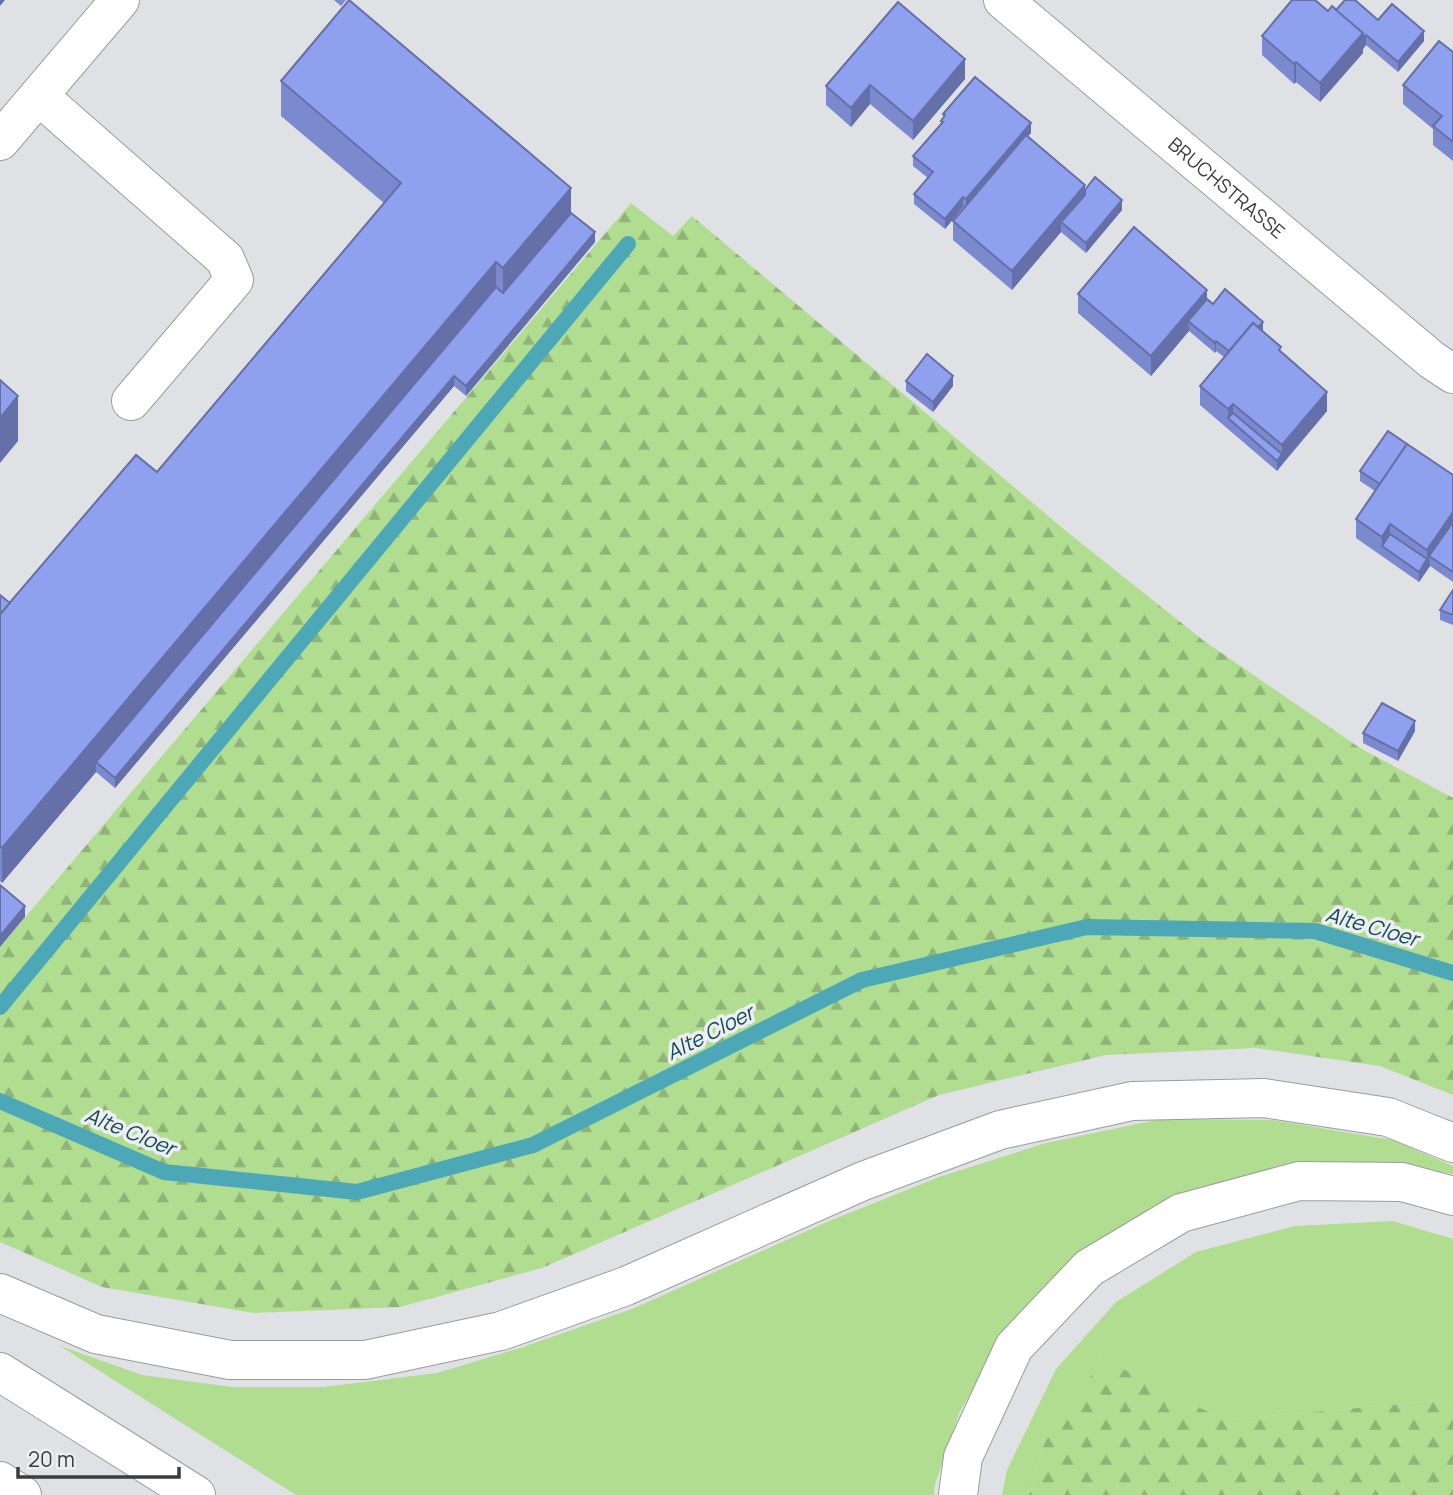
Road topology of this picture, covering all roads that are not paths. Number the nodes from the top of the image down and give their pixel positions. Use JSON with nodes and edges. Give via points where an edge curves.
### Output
{"nodes":[{"id":1,"x":120,"y":0,"type":"edge"},
{"id":2,"x":1003,"y":0,"type":"edge"},
{"id":3,"x":39,"y":96,"type":"junction"},
{"id":4,"x":0,"y":141,"type":"edge"},
{"id":5,"x":1453,"y":374,"type":"edge"},
{"id":6,"x":131,"y":401,"type":"dead end"},
{"id":7,"x":1453,"y":1143,"type":"edge"},
{"id":8,"x":1453,"y":1196,"type":"edge"},
{"id":9,"x":0,"y":1293,"type":"edge"},
{"id":10,"x":0,"y":1373,"type":"edge"},
{"id":11,"x":0,"y":1481,"type":"edge"},
{"id":12,"x":22,"y":1495,"type":"edge"},
{"id":13,"x":196,"y":1495,"type":"edge"},
{"id":14,"x":958,"y":1495,"type":"edge"}],
"edges":[{"from":1,"to":3,"type":"main road"},
{"from":2,"to":5,"type":"main road","name":"BRUCHSTRASSE"},
{"from":3,"to":4,"type":"main road"},
{"from":3,"to":6,"type":"main road","via":[[225,258],[234,280]]},
{"from":7,"to":9,"type":"main road","via":[[1388,1117],[1264,1098],[1132,1101],[1000,1130],[863,1181],[626,1286],[501,1332],[365,1360],[230,1360],[96,1334]]},
{"from":8,"to":14,"type":"main road","via":[[1402,1182],[1299,1181],[1181,1213],[1089,1268],[1014,1347],[963,1457]]},
{"from":10,"to":13,"type":"main road"},
{"from":11,"to":12,"type":"main road"}]}
